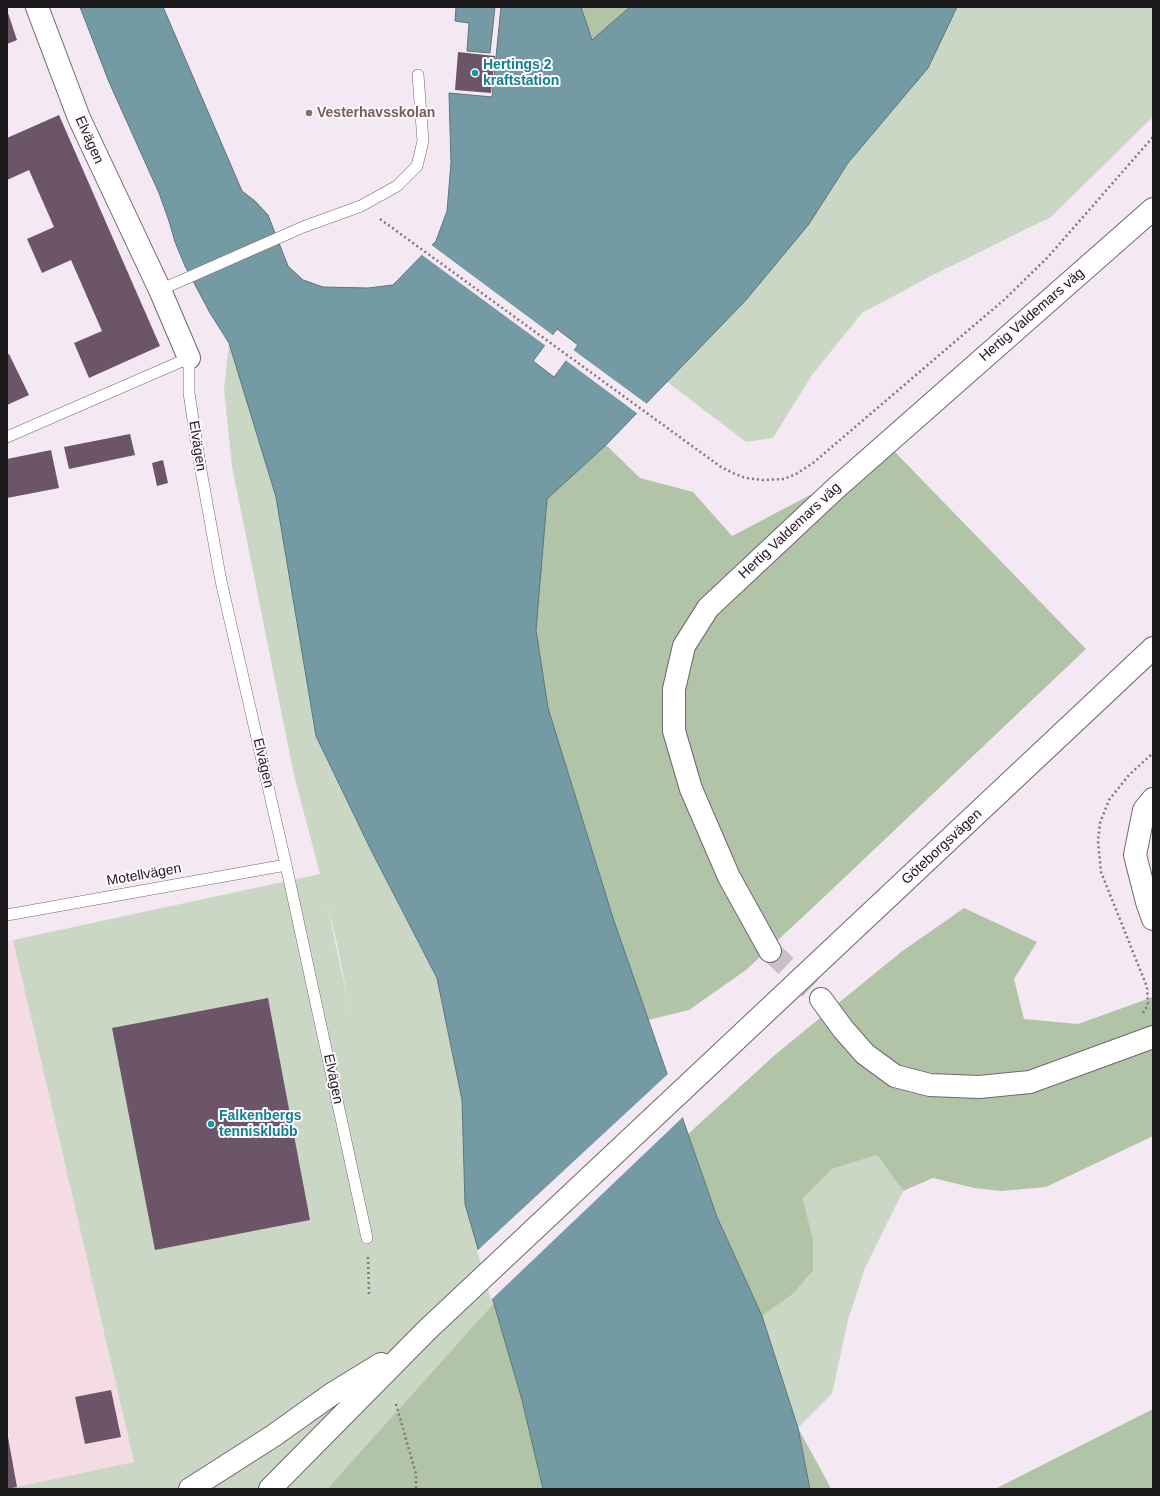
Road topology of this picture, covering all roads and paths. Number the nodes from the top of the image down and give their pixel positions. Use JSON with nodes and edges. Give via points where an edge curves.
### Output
{"nodes":[{"id":1,"x":37,"y":7,"type":"edge"},
{"id":2,"x":418,"y":75,"type":"dead end"},
{"id":3,"x":1153,"y":137,"type":"edge"},
{"id":4,"x":362,"y":206,"type":"junction"},
{"id":5,"x":1153,"y":209,"type":"edge"},
{"id":6,"x":160,"y":290,"type":"junction"},
{"id":7,"x":189,"y":358,"type":"junction"},
{"id":8,"x":7,"y":437,"type":"edge"},
{"id":9,"x":1153,"y":648,"type":"edge"},
{"id":10,"x":1153,"y":799,"type":"edge"},
{"id":11,"x":286,"y":865,"type":"junction"},
{"id":12,"x":7,"y":915,"type":"edge"},
{"id":13,"x":1153,"y":919,"type":"edge"},
{"id":14,"x":770,"y":951,"type":"tunnel mouth"},
{"id":15,"x":821,"y":999,"type":"tunnel mouth"},
{"id":16,"x":1153,"y":1037,"type":"edge"},
{"id":17,"x":367,"y":1238,"type":"joint"},
{"id":18,"x":369,"y":1296,"type":"dead end"},
{"id":19,"x":427,"y":1330,"type":"junction"},
{"id":20,"x":396,"y":1404,"type":"dead end"},
{"id":21,"x":190,"y":1489,"type":"edge"},
{"id":22,"x":270,"y":1489,"type":"edge"},
{"id":23,"x":416,"y":1489,"type":"edge"}],
"edges":[{"from":1,"to":6,"type":"street","name":"Elvägen","via":[[79,118]]},
{"from":2,"to":4,"type":"lane","via":[[423,141],[417,166],[397,186]]},
{"from":3,"to":4,"type":"path","via":[[1048,257],[1005,299],[813,463],[784,479],[746,478],[721,466]]},
{"from":4,"to":6,"type":"lane","via":[[303,227]]},
{"from":5,"to":14,"type":"street","name":"Hertig Valdemars väg","via":[[835,489],[708,608],[684,646],[674,689],[674,731],[691,789],[728,877]]},
{"from":6,"to":7,"type":"street","name":"Elvägen"},
{"from":7,"to":8,"type":"lane"},
{"from":7,"to":11,"type":"lane","name":"Elvägen","via":[[189,393],[221,581]]},
{"from":9,"to":19,"type":"street","name":"Göteborgsvägen"},
{"from":10,"to":13,"type":"street","via":[[1144,810],[1135,855]]},
{"from":11,"to":12,"type":"lane","name":"Motellvägen"},
{"from":11,"to":17,"type":"lane","name":"Elvägen"},
{"from":15,"to":16,"type":"street","via":[[865,1054],[895,1076],[930,1085],[978,1087],[1030,1082]]},
{"from":17,"to":18,"type":"path"},
{"from":19,"to":21,"type":"street","via":[[382,1364],[332,1394],[273,1436]]},
{"from":19,"to":22,"type":"street"},
{"from":20,"to":23,"type":"path","via":[[416,1474]]}]}
